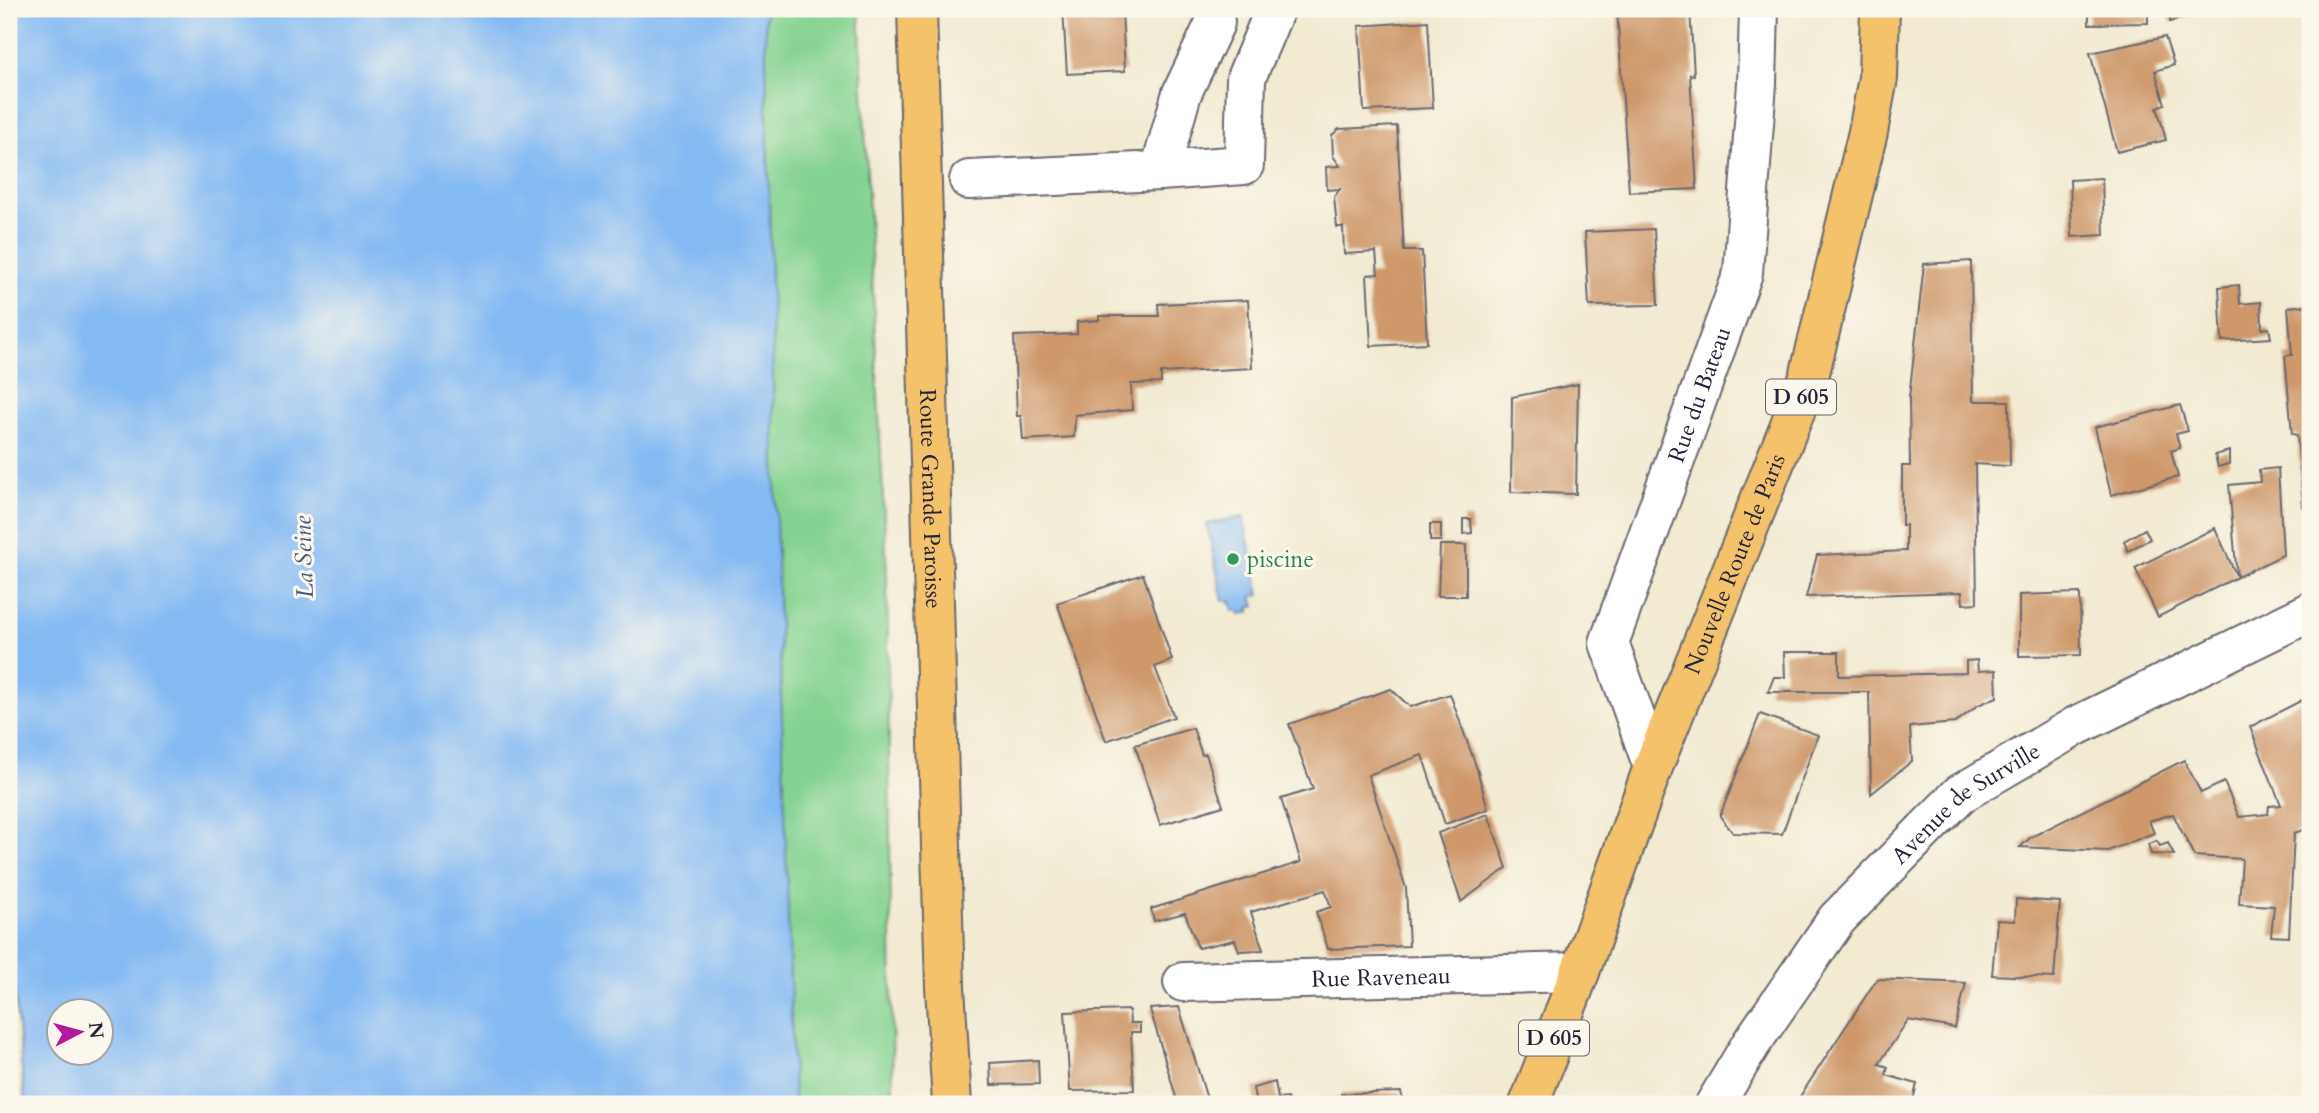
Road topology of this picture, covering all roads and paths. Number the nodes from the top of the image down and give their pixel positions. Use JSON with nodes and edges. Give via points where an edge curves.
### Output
{"nodes":[{"id":1,"x":917,"y":9,"type":"edge"},
{"id":2,"x":1214,"y":9,"type":"edge"},
{"id":3,"x":1275,"y":9,"type":"edge"},
{"id":4,"x":1759,"y":9,"type":"edge"},
{"id":5,"x":1880,"y":9,"type":"edge"},
{"id":6,"x":1160,"y":171,"type":"junction"},
{"id":7,"x":969,"y":180,"type":"dead end"},
{"id":8,"x":2310,"y":612,"type":"edge"},
{"id":9,"x":1653,"y":766,"type":"junction"},
{"id":10,"x":1580,"y":972,"type":"junction"},
{"id":11,"x":1183,"y":982,"type":"dead end"},
{"id":12,"x":952,"y":1104,"type":"edge"},
{"id":13,"x":1529,"y":1104,"type":"edge"},
{"id":14,"x":1715,"y":1104,"type":"edge"}],
"edges":[{"from":1,"to":12,"type":"main road","name":"Route Grande Paroisse"},
{"from":2,"to":6,"type":"street","via":[[1214,23],[1182,93]]},
{"from":3,"to":6,"type":"street","via":[[1246,78],[1244,165]]},
{"from":4,"to":9,"type":"street","name":"Rue du Bateau","via":[[1743,273],[1609,643]]},
{"from":5,"to":9,"type":"main road","name":"Nouvelle Route de Paris","number":"D 605","via":[[1878,78],[1868,132],[1809,377]]},
{"from":6,"to":7,"type":"street"},
{"from":8,"to":14,"type":"street","name":"Avenue de Surville","via":[[2076,726],[1960,794],[1837,919]]},
{"from":9,"to":10,"type":"main road","name":"Nouvelle Route de Paris","number":"D 605"},
{"from":10,"to":11,"type":"street","name":"Rue Raveneau"},
{"from":10,"to":13,"type":"main road","name":"Nouvelle Route de Paris","number":"D 605"}]}
